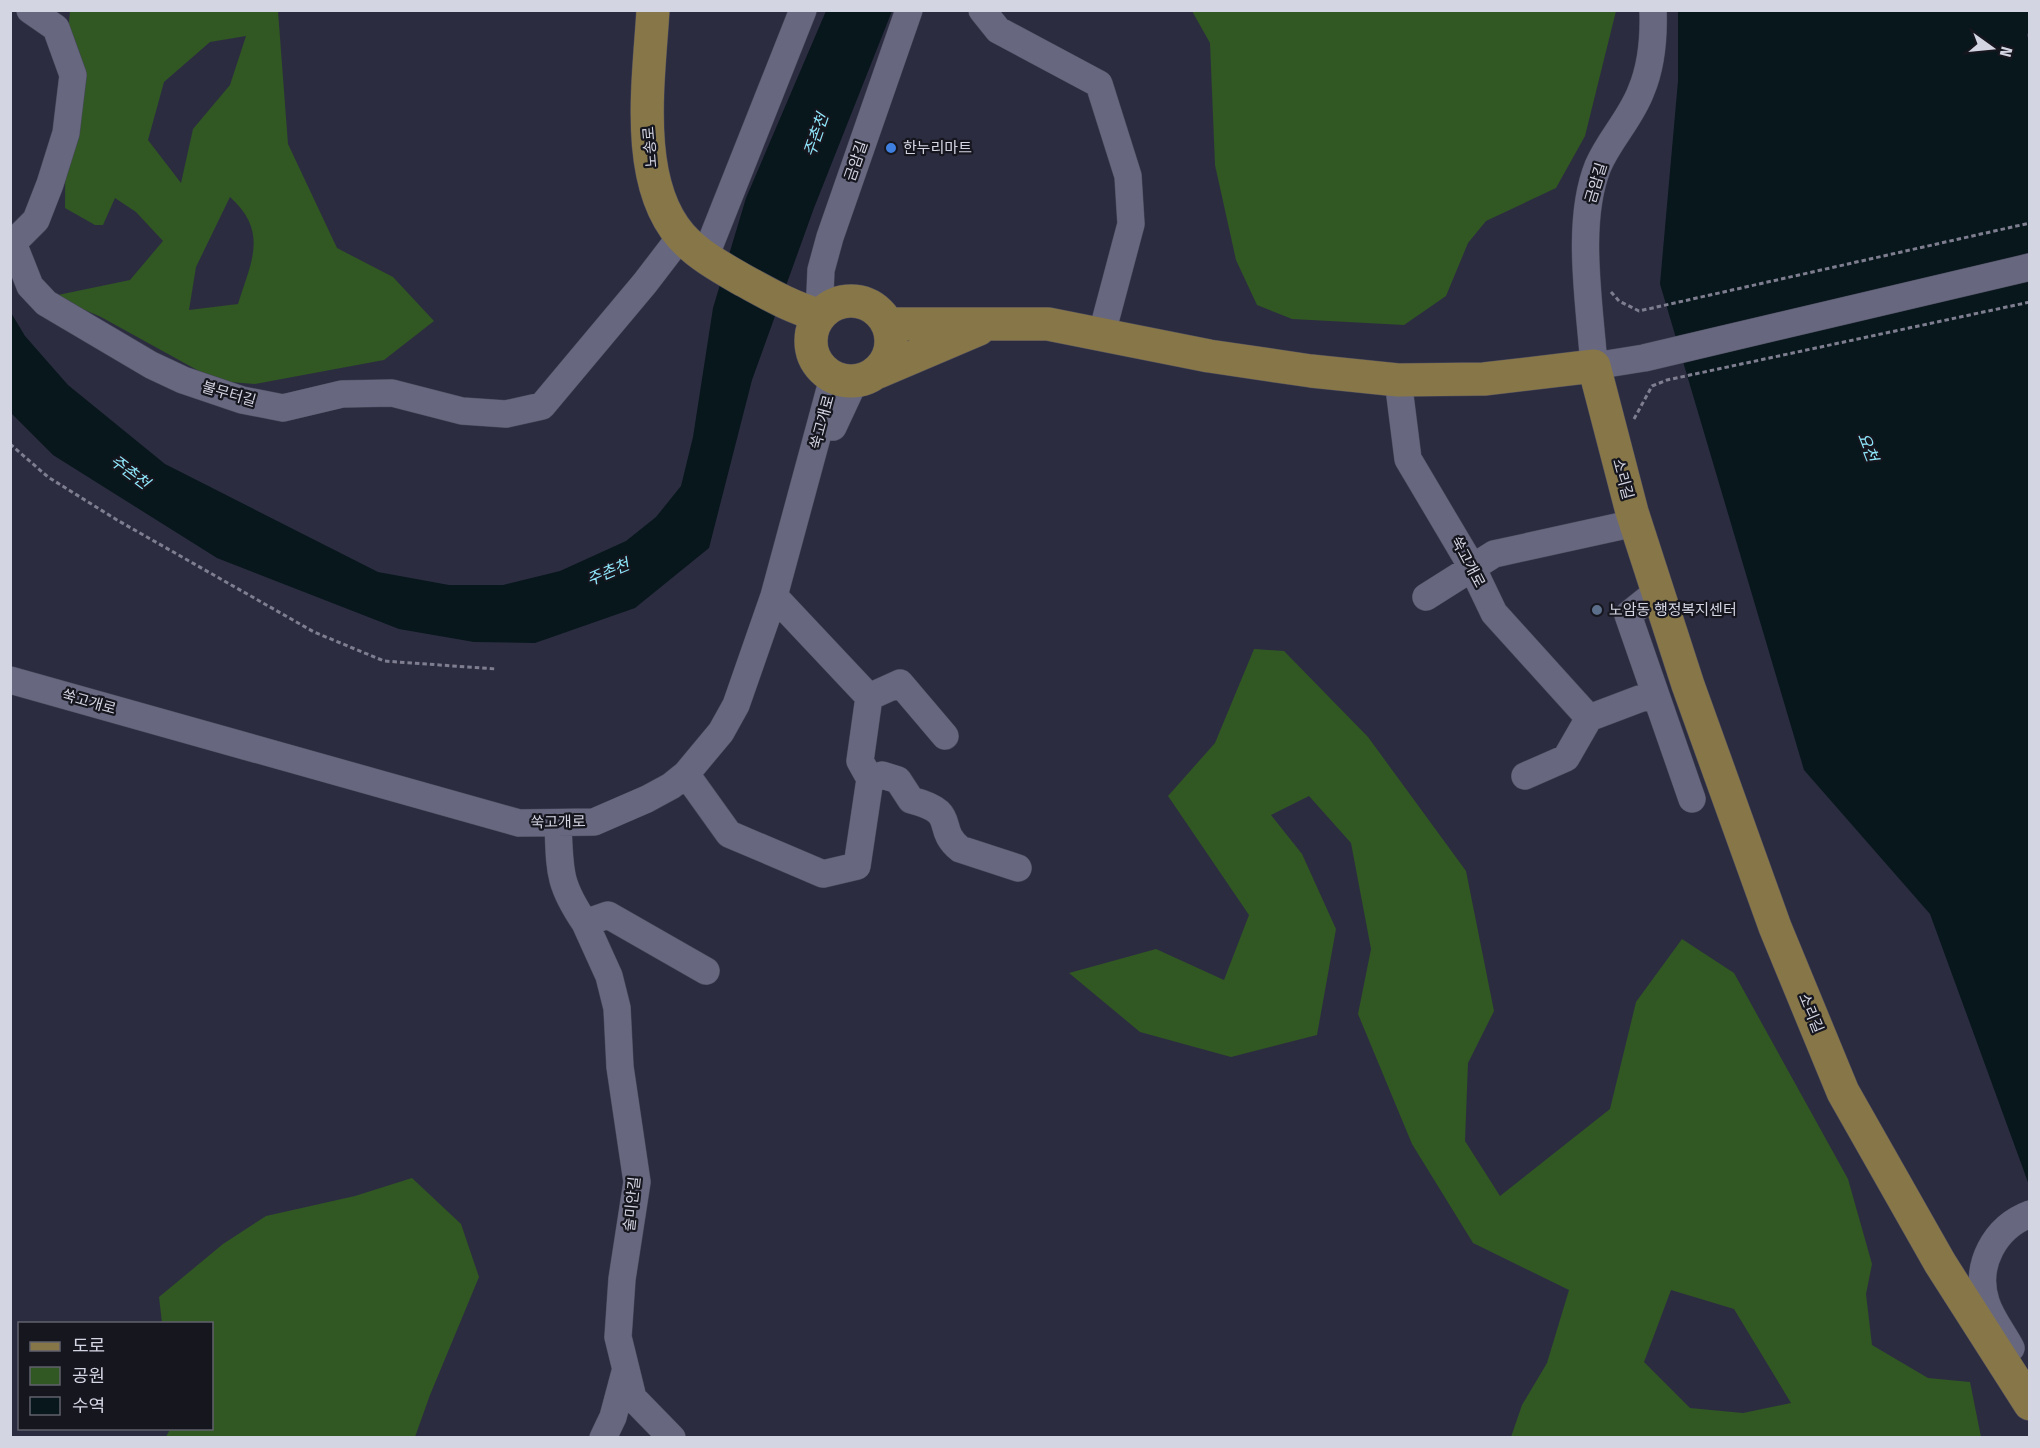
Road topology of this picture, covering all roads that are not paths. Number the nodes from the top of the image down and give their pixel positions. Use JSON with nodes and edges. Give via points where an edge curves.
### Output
{"nodes":[{"id":1,"x":30,"y":10,"type":"edge"},
{"id":2,"x":653,"y":10,"type":"edge"},
{"id":3,"x":803,"y":10,"type":"edge"},
{"id":4,"x":909,"y":10,"type":"edge"},
{"id":5,"x":982,"y":10,"type":"edge"},
{"id":6,"x":1653,"y":10,"type":"edge"},
{"id":7,"x":12,"y":243,"type":"edge"},
{"id":8,"x":699,"y":252,"type":"junction"},
{"id":9,"x":2030,"y":267,"type":"edge"},
{"id":10,"x":806,"y":311,"type":"junction"},
{"id":11,"x":995,"y":323,"type":"junction"},
{"id":12,"x":887,"y":324,"type":"junction"},
{"id":13,"x":1102,"y":333,"type":"junction"},
{"id":14,"x":1594,"y":366,"type":"junction"},
{"id":15,"x":855,"y":377,"type":"junction"},
{"id":16,"x":1398,"y":380,"type":"junction"},
{"id":17,"x":1635,"y":523,"type":"junction"},
{"id":18,"x":1472,"y":567,"type":"junction"},
{"id":19,"x":1658,"y":591,"type":"junction"},
{"id":20,"x":774,"y":596,"type":"junction"},
{"id":21,"x":1426,"y":597,"type":"dead end"},
{"id":22,"x":10,"y":680,"type":"edge"},
{"id":23,"x":1655,"y":693,"type":"junction"},
{"id":24,"x":869,"y":696,"type":"junction"},
{"id":25,"x":1589,"y":718,"type":"junction"},
{"id":26,"x":945,"y":736,"type":"dead end"},
{"id":27,"x":686,"y":774,"type":"junction"},
{"id":28,"x":1525,"y":776,"type":"dead end"},
{"id":29,"x":870,"y":779,"type":"junction"},
{"id":30,"x":1692,"y":799,"type":"dead end"},
{"id":31,"x":558,"y":824,"type":"junction"},
{"id":32,"x":1018,"y":868,"type":"dead end"},
{"id":33,"x":585,"y":923,"type":"junction"},
{"id":34,"x":706,"y":971,"type":"dead end"},
{"id":35,"x":2030,"y":1214,"type":"edge"},
{"id":36,"x":625,"y":1372,"type":"junction"},
{"id":37,"x":2030,"y":1383,"type":"edge"},
{"id":38,"x":2030,"y":1404,"type":"edge"},
{"id":39,"x":603,"y":1437,"type":"edge"},
{"id":40,"x":672,"y":1437,"type":"edge"}],
"edges":[{"from":1,"to":7,"type":"street","name":"불무터길","via":[[56,28],[73,75],[66,133],[51,184],[36,220]]},
{"from":2,"to":8,"type":"main road","name":"노송로","via":[[647,126],[653,182]]},
{"from":3,"to":8,"type":"street","name":"불무터길"},
{"from":4,"to":10,"type":"street","name":"금암길"},
{"from":5,"to":13,"type":"street","via":[[998,30],[1099,84],[1128,176],[1131,224]]},
{"from":6,"to":14,"type":"street","name":"금암길","via":[[1649,68],[1641,92],[1598,166],[1586,219]]},
{"from":7,"to":8,"type":"street","name":"불무터길","via":[[30,286],[46,303],[183,380],[242,400],[283,408],[342,394],[392,393],[462,411],[506,414],[542,406],[645,283]]},
{"from":8,"to":10,"type":"main road"},
{"from":9,"to":14,"type":"street","via":[[1644,358]]},
{"from":10,"to":12,"type":"main road","via":[[857,301],[869,305]]},
{"from":10,"to":15,"type":"main road","via":[[812,327],[812,354],[819,367]]},
{"from":11,"to":12,"type":"main road"},
{"from":11,"to":13,"type":"main road","via":[[1048,324]]},
{"from":11,"to":15,"type":"main road"},
{"from":12,"to":15,"type":"main road","via":[[891,349],[886,361]]},
{"from":13,"to":16,"type":"main road","via":[[1209,356]]},
{"from":14,"to":16,"type":"main road","via":[[1484,379]]},
{"from":14,"to":17,"type":"main road","name":"소리길"},
{"from":15,"to":20,"type":"street","name":"쑥고개로","via":[[804,488]]},
{"from":16,"to":18,"type":"street","name":"쑥고개로","via":[[1408,459]]},
{"from":17,"to":18,"type":"street","via":[[1494,554]]},
{"from":17,"to":19,"type":"main road","name":"소리길"},
{"from":18,"to":21,"type":"street"},
{"from":18,"to":25,"type":"street","name":"쑥고개로","via":[[1494,613]]},
{"from":19,"to":23,"type":"street","via":[[1628,615]]},
{"from":19,"to":38,"type":"main road","name":"소리길","via":[[1775,927],[1843,1092],[1940,1263]]},
{"from":20,"to":24,"type":"street"},
{"from":20,"to":27,"type":"street","name":"쑥고개로","via":[[736,705],[721,732]]},
{"from":22,"to":31,"type":"street","name":"쑥고개로","via":[[519,823]]},
{"from":23,"to":25,"type":"street"},
{"from":23,"to":30,"type":"street"},
{"from":24,"to":26,"type":"street","via":[[900,683]]},
{"from":24,"to":29,"type":"street","via":[[860,760]]},
{"from":25,"to":28,"type":"street","via":[[1566,758]]},
{"from":27,"to":29,"type":"street","via":[[729,834],[823,874],[857,866]]},
{"from":27,"to":31,"type":"street","name":"쑥고개로","via":[[647,800],[594,822]]},
{"from":29,"to":32,"type":"street","via":[[882,775],[898,780],[911,800],[933,806],[942,814],[953,843],[960,849]]},
{"from":31,"to":33,"type":"street","name":"술미안길","via":[[560,871],[567,896]]},
{"from":33,"to":34,"type":"street","via":[[608,915]]},
{"from":33,"to":36,"type":"street","name":"술미안길","via":[[609,976],[617,1008],[620,1067],[637,1182],[622,1279],[618,1337]]},
{"from":35,"to":37,"type":"street","via":[[2010,1223],[1994,1240],[1983,1281],[1986,1304]]},
{"from":36,"to":39,"type":"street","via":[[613,1417]]},
{"from":36,"to":40,"type":"street","name":"술미안길","via":[[633,1398]]}]}
